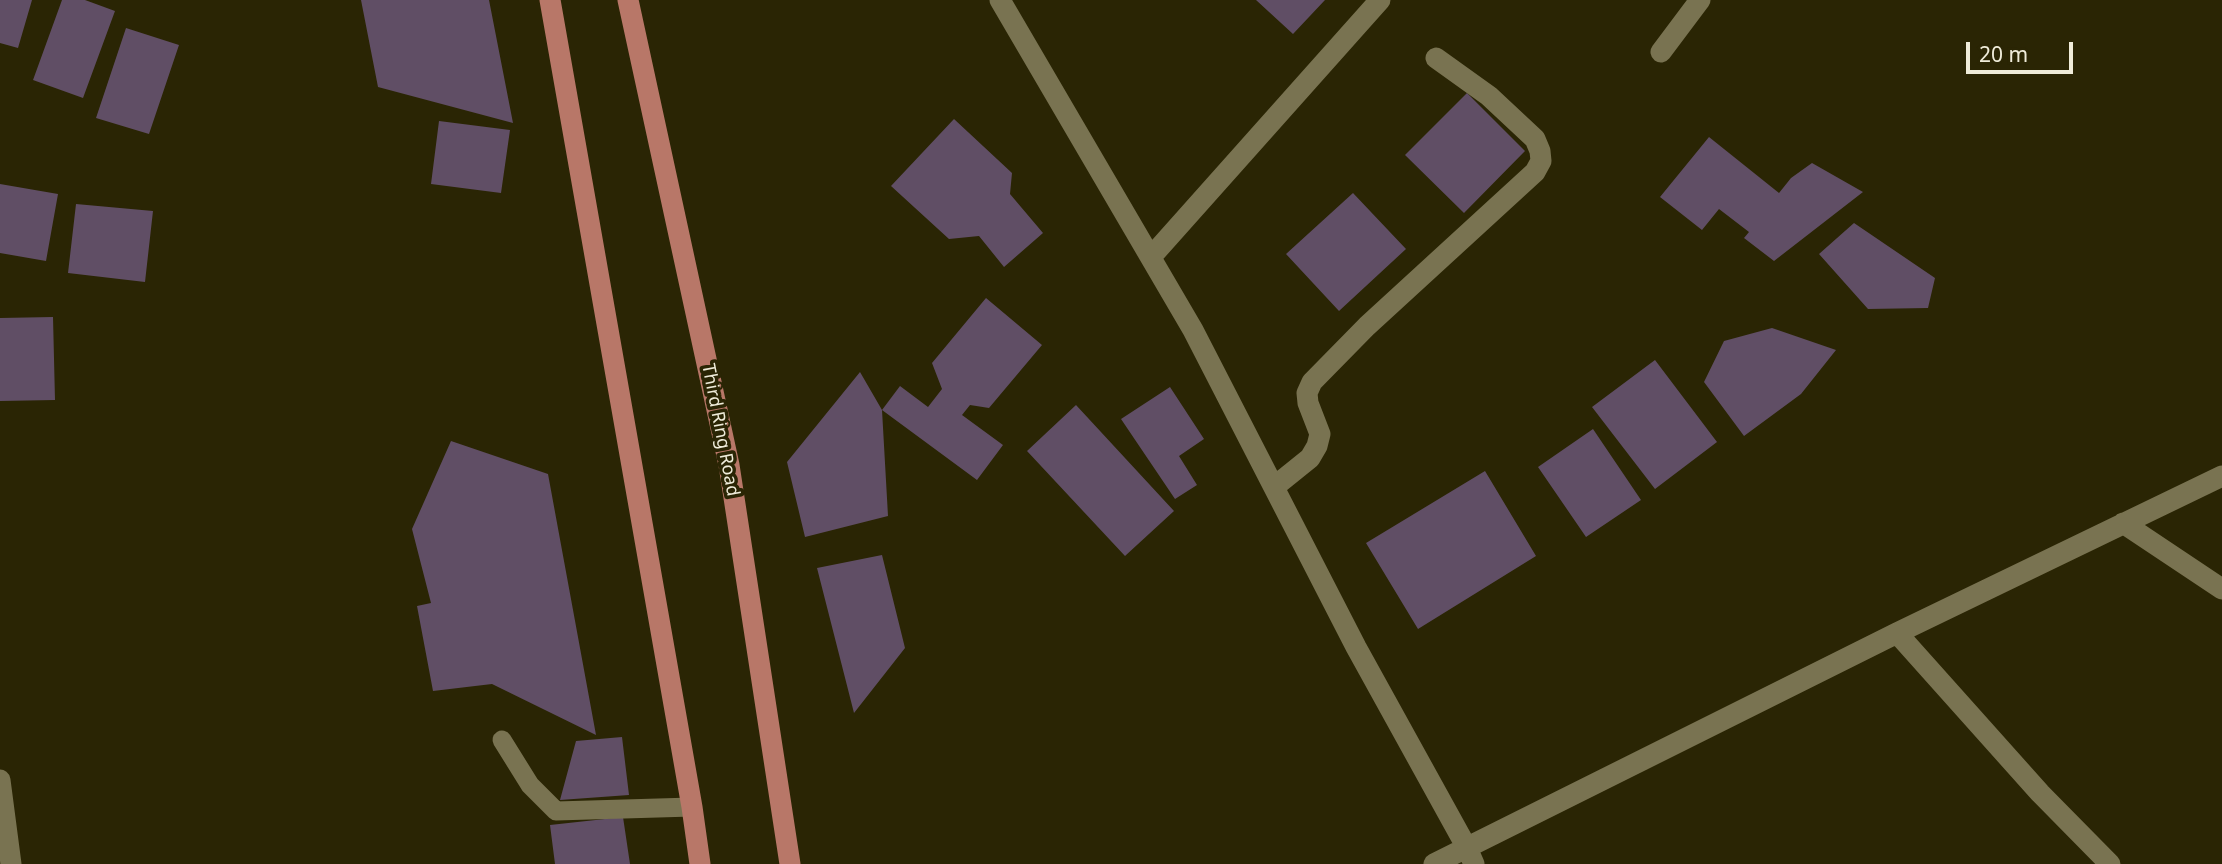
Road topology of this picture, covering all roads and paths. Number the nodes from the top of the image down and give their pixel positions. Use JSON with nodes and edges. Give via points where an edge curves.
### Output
{"nodes":[{"id":1,"x":550,"y":0,"type":"edge"},
{"id":2,"x":628,"y":0,"type":"edge"},
{"id":3,"x":1000,"y":0,"type":"edge"},
{"id":4,"x":1380,"y":0,"type":"edge"},
{"id":5,"x":1700,"y":0,"type":"edge"},
{"id":6,"x":1661,"y":51,"type":"dead end"},
{"id":7,"x":1436,"y":58,"type":"dead end"},
{"id":8,"x":1151,"y":257,"type":"junction"},
{"id":9,"x":2222,"y":475,"type":"edge"},
{"id":10,"x":1273,"y":487,"type":"junction"},
{"id":11,"x":2123,"y":523,"type":"junction"},
{"id":12,"x":2222,"y":589,"type":"edge"},
{"id":13,"x":1897,"y":634,"type":"junction"},
{"id":14,"x":502,"y":740,"type":"dead end"},
{"id":15,"x":0,"y":780,"type":"edge"},
{"id":16,"x":692,"y":807,"type":"junction"},
{"id":17,"x":1470,"y":856,"type":"edge"},
{"id":18,"x":11,"y":864,"type":"edge"},
{"id":19,"x":700,"y":864,"type":"edge"},
{"id":20,"x":790,"y":864,"type":"edge"},
{"id":21,"x":1434,"y":864,"type":"edge"},
{"id":22,"x":2110,"y":864,"type":"edge"}],
"edges":[{"from":1,"to":16,"type":"main road"},
{"from":2,"to":20,"type":"main road","name":"Third Ring Road","via":[[729,465]]},
{"from":3,"to":8,"type":"street"},
{"from":4,"to":8,"type":"street"},
{"from":5,"to":6,"type":"street"},
{"from":7,"to":10,"type":"street","via":[[1489,96],[1535,139],[1541,161],[1535,172],[1312,382],[1307,393],[1320,434],[1317,446],[1310,458]]},
{"from":8,"to":10,"type":"street"},
{"from":9,"to":11,"type":"street"},
{"from":10,"to":17,"type":"street"},
{"from":11,"to":12,"type":"street"},
{"from":11,"to":13,"type":"street"},
{"from":13,"to":17,"type":"street"},
{"from":13,"to":22,"type":"street"},
{"from":14,"to":16,"type":"lane","via":[[530,785],[556,811]]},
{"from":15,"to":18,"type":"street"},
{"from":16,"to":19,"type":"main road"},
{"from":17,"to":21,"type":"street"}]}
